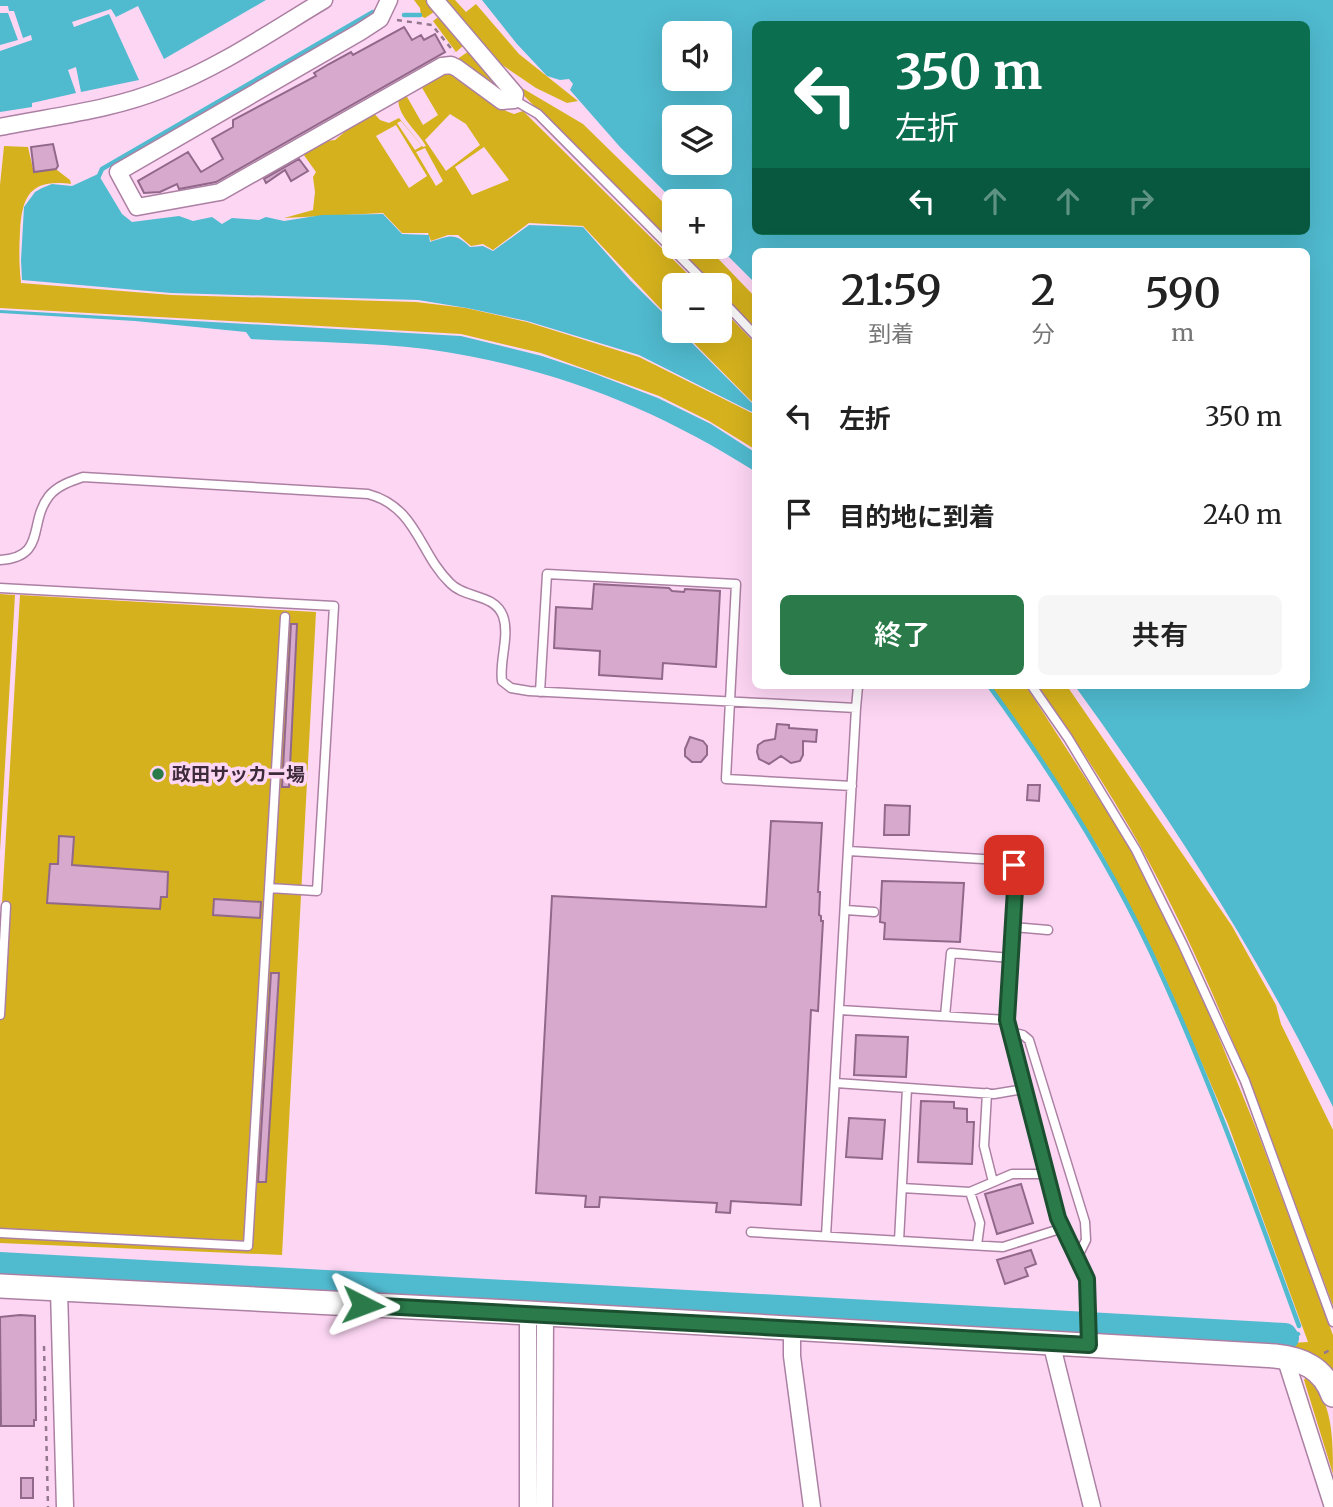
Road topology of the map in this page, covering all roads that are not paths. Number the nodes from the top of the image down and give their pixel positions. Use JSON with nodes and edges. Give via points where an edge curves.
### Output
{"nodes":[{"id":1,"x":324,"y":0,"type":"edge"},
{"id":2,"x":388,"y":0,"type":"edge"},
{"id":3,"x":435,"y":0,"type":"edge"},
{"id":4,"x":514,"y":100,"type":"junction"},
{"id":5,"x":0,"y":127,"type":"edge"},
{"id":6,"x":696,"y":273,"type":"edge"},
{"id":7,"x":732,"y":311,"type":"edge"},
{"id":8,"x":752,"y":332,"type":"edge"},
{"id":9,"x":0,"y":560,"type":"edge"},
{"id":10,"x":0,"y":588,"type":"edge"},
{"id":11,"x":285,"y":617,"type":"dead end"},
{"id":12,"x":858,"y":689,"type":"edge"},
{"id":13,"x":1034,"y":689,"type":"edge"},
{"id":14,"x":540,"y":692,"type":"junction"},
{"id":15,"x":729,"y":701,"type":"junction"},
{"id":16,"x":856,"y":708,"type":"junction"},
{"id":17,"x":852,"y":786,"type":"junction"},
{"id":18,"x":849,"y":851,"type":"junction"},
{"id":19,"x":269,"y":888,"type":"junction"},
{"id":20,"x":6,"y":906,"type":"dead end"},
{"id":21,"x":846,"y":910,"type":"junction"},
{"id":22,"x":874,"y":912,"type":"dead end"},
{"id":23,"x":1013,"y":927,"type":"junction"},
{"id":24,"x":1048,"y":930,"type":"dead end"},
{"id":25,"x":1011,"y":958,"type":"junction"},
{"id":26,"x":840,"y":1010,"type":"junction"},
{"id":27,"x":0,"y":1015,"type":"edge"},
{"id":28,"x":945,"y":1016,"type":"junction"},
{"id":29,"x":1007,"y":1020,"type":"junction"},
{"id":30,"x":1010,"y":1032,"type":"junction"},
{"id":31,"x":836,"y":1083,"type":"junction"},
{"id":32,"x":907,"y":1088,"type":"junction"},
{"id":33,"x":1024,"y":1089,"type":"junction"},
{"id":34,"x":987,"y":1093,"type":"junction"},
{"id":35,"x":1047,"y":1174,"type":"junction"},
{"id":36,"x":993,"y":1182,"type":"junction"},
{"id":37,"x":902,"y":1188,"type":"junction"},
{"id":38,"x":970,"y":1192,"type":"junction"},
{"id":39,"x":1063,"y":1228,"type":"junction"},
{"id":40,"x":751,"y":1232,"type":"dead end"},
{"id":41,"x":0,"y":1233,"type":"edge"},
{"id":42,"x":826,"y":1236,"type":"junction"},
{"id":43,"x":899,"y":1241,"type":"junction"},
{"id":44,"x":977,"y":1245,"type":"junction"},
{"id":45,"x":1077,"y":1258,"type":"junction"},
{"id":46,"x":0,"y":1286,"type":"edge"},
{"id":47,"x":59,"y":1290,"type":"junction"},
{"id":48,"x":537,"y":1313,"type":"junction"},
{"id":49,"x":1333,"y":1322,"type":"edge"},
{"id":50,"x":792,"y":1329,"type":"junction"},
{"id":51,"x":1089,"y":1338,"type":"junction"},
{"id":52,"x":1051,"y":1342,"type":"junction"},
{"id":53,"x":1285,"y":1357,"type":"junction"},
{"id":54,"x":1333,"y":1395,"type":"edge"},
{"id":55,"x":65,"y":1507,"type":"edge"},
{"id":56,"x":527,"y":1507,"type":"edge"},
{"id":57,"x":544,"y":1507,"type":"edge"},
{"id":58,"x":812,"y":1507,"type":"edge"},
{"id":59,"x":1092,"y":1507,"type":"edge"},
{"id":60,"x":1333,"y":1507,"type":"edge"}],
"edges":[{"from":1,"to":5,"type":"street","via":[[165,89]]},
{"from":2,"to":4,"type":"street","via":[[380,19],[118,172],[136,207],[220,192],[442,66],[457,68],[502,101]]},
{"from":3,"to":4,"type":"street","via":[[515,94]]},
{"from":4,"to":6,"type":"lane","via":[[538,114]]},
{"from":7,"to":8,"type":"lane"},
{"from":9,"to":14,"type":"lane","via":[[22,556],[33,544],[50,494],[83,477],[381,497],[404,516],[444,578],[463,593],[486,598],[503,614],[502,681],[511,688]]},
{"from":10,"to":19,"type":"lane","via":[[334,606],[317,891]]},
{"from":11,"to":19,"type":"lane"},
{"from":12,"to":16,"type":"lane"},
{"from":13,"to":49,"type":"lane","via":[[1136,850],[1183,945],[1245,1081]]},
{"from":14,"to":15,"type":"lane"},
{"from":14,"to":15,"type":"lane","via":[[547,574],[736,584]]},
{"from":15,"to":16,"type":"lane"},
{"from":15,"to":17,"type":"lane","via":[[726,779]]},
{"from":16,"to":17,"type":"lane"},
{"from":17,"to":18,"type":"lane"},
{"from":18,"to":21,"type":"lane"},
{"from":18,"to":23,"type":"lane","via":[[1014,865]]},
{"from":19,"to":41,"type":"lane","via":[[248,1246]]},
{"from":20,"to":27,"type":"lane"},
{"from":21,"to":22,"type":"lane"},
{"from":21,"to":26,"type":"lane"},
{"from":23,"to":24,"type":"lane"},
{"from":23,"to":25,"type":"lane"},
{"from":25,"to":28,"type":"lane","via":[[950,953]]},
{"from":25,"to":29,"type":"lane"},
{"from":26,"to":28,"type":"lane"},
{"from":26,"to":31,"type":"lane"},
{"from":28,"to":29,"type":"lane"},
{"from":29,"to":30,"type":"lane"},
{"from":30,"to":33,"type":"lane"},
{"from":30,"to":45,"type":"lane","via":[[1029,1040],[1085,1222],[1086,1240]]},
{"from":31,"to":32,"type":"lane"},
{"from":31,"to":42,"type":"lane"},
{"from":32,"to":34,"type":"lane"},
{"from":32,"to":37,"type":"lane"},
{"from":33,"to":34,"type":"lane"},
{"from":33,"to":35,"type":"lane"},
{"from":34,"to":36,"type":"lane","via":[[984,1146]]},
{"from":35,"to":36,"type":"lane","via":[[1012,1174]]},
{"from":35,"to":39,"type":"lane"},
{"from":36,"to":38,"type":"lane"},
{"from":37,"to":38,"type":"lane"},
{"from":37,"to":43,"type":"lane"},
{"from":38,"to":44,"type":"lane","via":[[979,1223]]},
{"from":39,"to":44,"type":"lane","via":[[1003,1247]]},
{"from":39,"to":45,"type":"lane"},
{"from":40,"to":42,"type":"lane"},
{"from":42,"to":43,"type":"lane"},
{"from":43,"to":44,"type":"lane"},
{"from":45,"to":51,"type":"lane","via":[[1087,1279]]},
{"from":46,"to":47,"type":"street"},
{"from":47,"to":48,"type":"street"},
{"from":47,"to":55,"type":"street"},
{"from":48,"to":50,"type":"street"},
{"from":48,"to":56,"type":"street"},
{"from":48,"to":57,"type":"street"},
{"from":50,"to":52,"type":"street"},
{"from":50,"to":58,"type":"street"},
{"from":51,"to":52,"type":"street"},
{"from":51,"to":53,"type":"street"},
{"from":52,"to":59,"type":"street"},
{"from":53,"to":54,"type":"street","via":[[1321,1373]]},
{"from":53,"to":60,"type":"street"}]}
